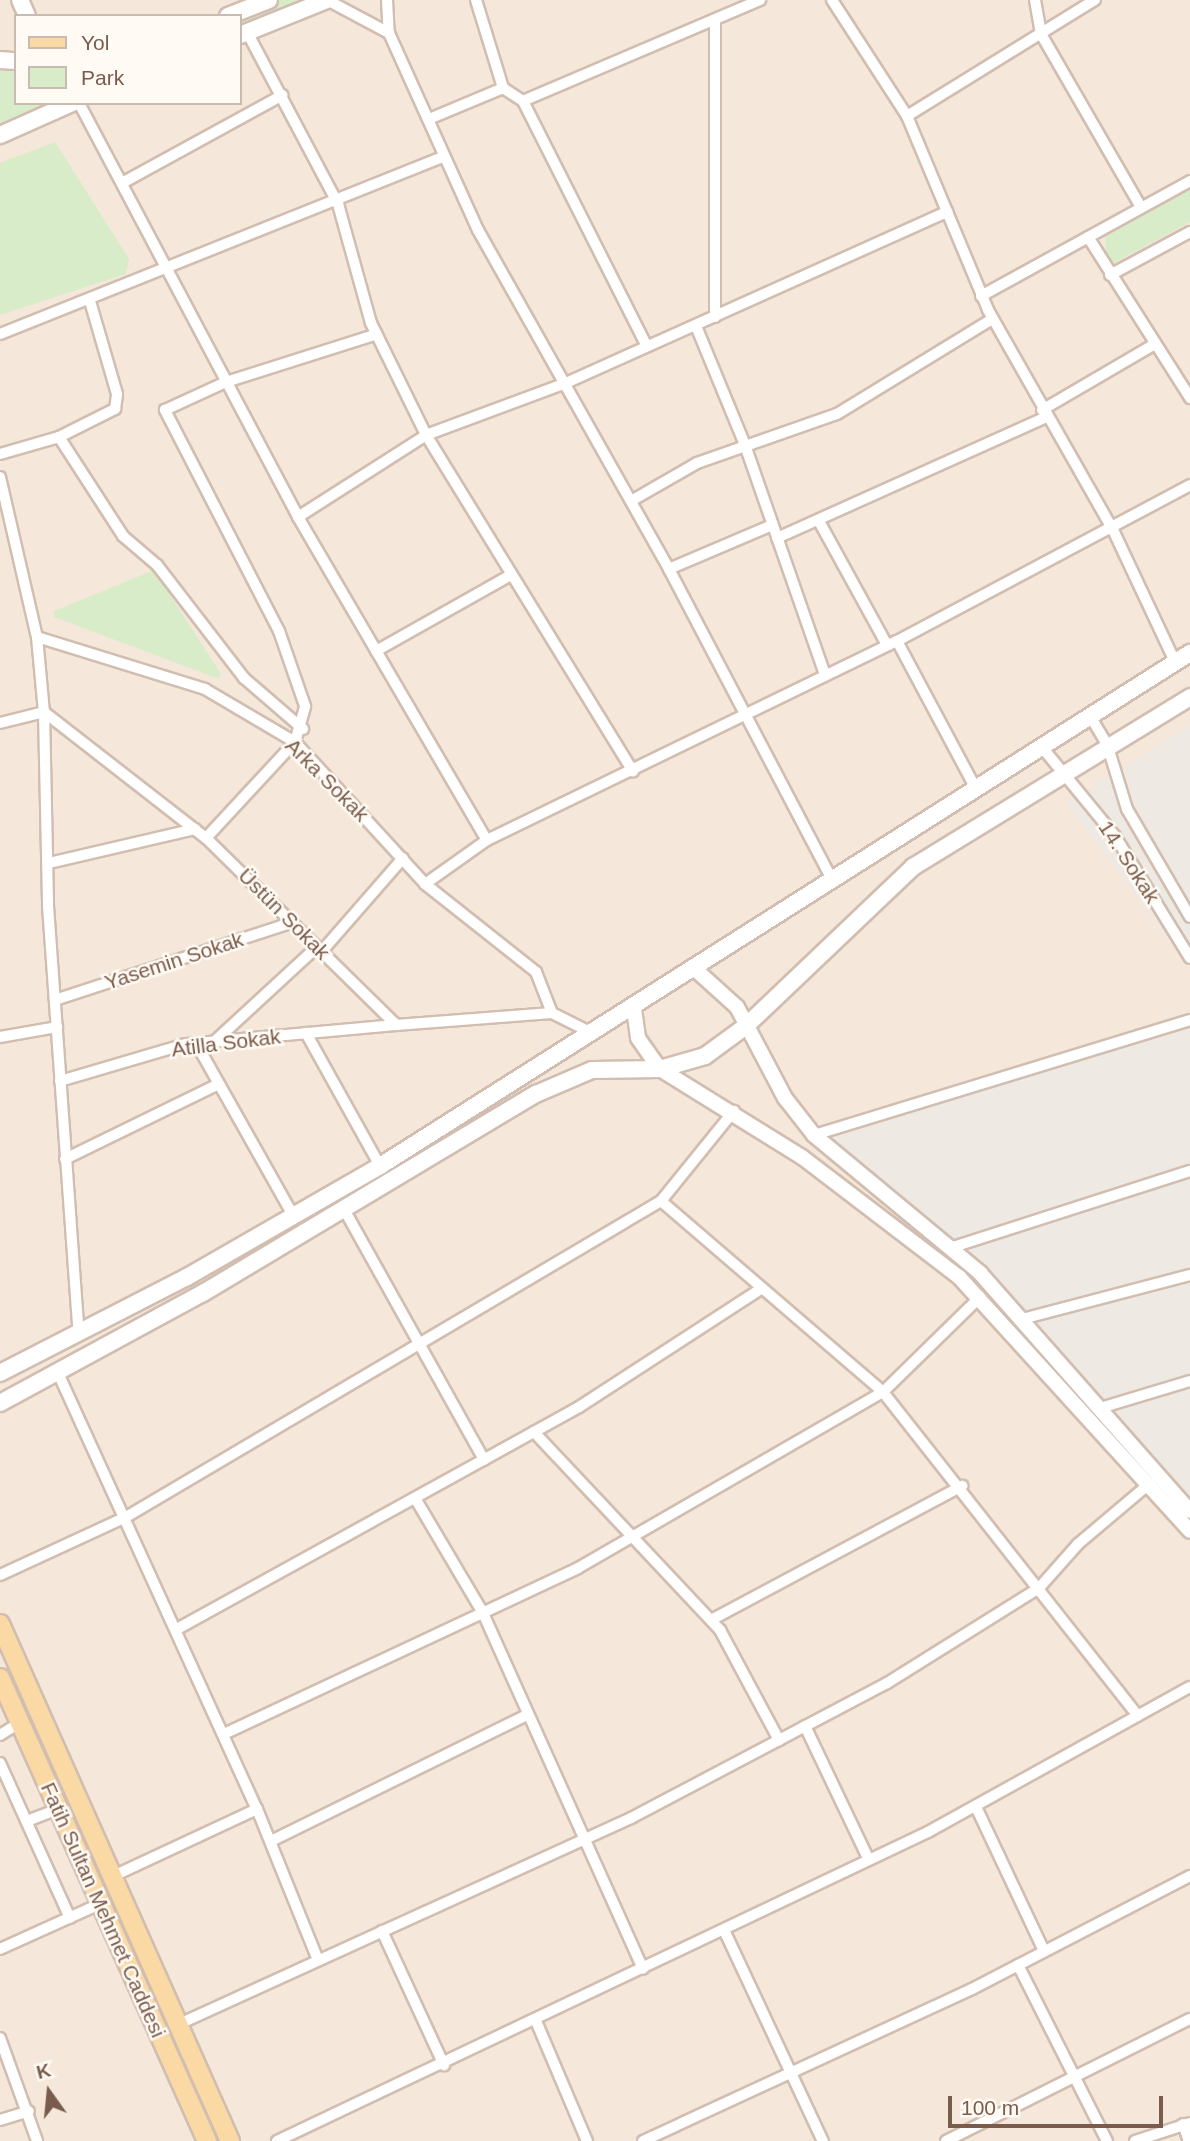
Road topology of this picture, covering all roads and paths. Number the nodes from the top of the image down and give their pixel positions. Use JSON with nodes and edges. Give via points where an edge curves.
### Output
{"nodes":[{"id":1,"x":269,"y":0,"type":"edge"},
{"id":2,"x":327,"y":0,"type":"edge"},
{"id":3,"x":387,"y":0,"type":"edge"},
{"id":4,"x":475,"y":0,"type":"edge"},
{"id":5,"x":760,"y":0,"type":"edge"},
{"id":6,"x":832,"y":0,"type":"edge"},
{"id":7,"x":1035,"y":0,"type":"edge"},
{"id":8,"x":1095,"y":0,"type":"edge"},
{"id":9,"x":233,"y":14,"type":"edge"},
{"id":10,"x":716,"y":22,"type":"junction"},
{"id":11,"x":244,"y":33,"type":"edge"},
{"id":12,"x":389,"y":33,"type":"junction"},
{"id":13,"x":1041,"y":34,"type":"junction"},
{"id":14,"x":503,"y":88,"type":"junction"},
{"id":15,"x":283,"y":95,"type":"junction"},
{"id":16,"x":523,"y":101,"type":"junction"},
{"id":17,"x":68,"y":105,"type":"edge"},
{"id":18,"x":80,"y":105,"type":"edge"},
{"id":19,"x":907,"y":116,"type":"junction"},
{"id":20,"x":429,"y":119,"type":"junction"},
{"id":21,"x":0,"y":135,"type":"edge"},
{"id":22,"x":444,"y":156,"type":"junction"},
{"id":23,"x":1190,"y":181,"type":"edge"},
{"id":24,"x":122,"y":183,"type":"junction"},
{"id":25,"x":338,"y":204,"type":"junction"},
{"id":26,"x":1141,"y":207,"type":"junction"},
{"id":27,"x":947,"y":212,"type":"junction"},
{"id":28,"x":1190,"y":232,"type":"edge"},
{"id":29,"x":1088,"y":237,"type":"junction"},
{"id":30,"x":170,"y":271,"type":"junction"},
{"id":31,"x":1110,"y":275,"type":"junction"},
{"id":32,"x":981,"y":296,"type":"junction"},
{"id":33,"x":90,"y":301,"type":"junction"},
{"id":34,"x":715,"y":317,"type":"junction"},
{"id":35,"x":992,"y":319,"type":"junction"},
{"id":36,"x":696,"y":326,"type":"junction"},
{"id":37,"x":0,"y":334,"type":"edge"},
{"id":38,"x":377,"y":334,"type":"junction"},
{"id":39,"x":1155,"y":344,"type":"junction"},
{"id":40,"x":646,"y":345,"type":"junction"},
{"id":41,"x":226,"y":382,"type":"junction"},
{"id":42,"x":566,"y":383,"type":"junction"},
{"id":43,"x":1190,"y":398,"type":"edge"},
{"id":44,"x":1044,"y":414,"type":"junction"},
{"id":45,"x":426,"y":435,"type":"junction"},
{"id":46,"x":59,"y":438,"type":"junction"},
{"id":47,"x":745,"y":445,"type":"junction"},
{"id":48,"x":0,"y":454,"type":"edge"},
{"id":49,"x":0,"y":477,"type":"edge"},
{"id":50,"x":1190,"y":485,"type":"edge"},
{"id":51,"x":631,"y":501,"type":"junction"},
{"id":52,"x":298,"y":517,"type":"junction"},
{"id":53,"x":820,"y":523,"type":"junction"},
{"id":54,"x":772,"y":525,"type":"junction"},
{"id":55,"x":1113,"y":530,"type":"junction"},
{"id":56,"x":777,"y":538,"type":"junction"},
{"id":57,"x":669,"y":569,"type":"junction"},
{"id":58,"x":512,"y":575,"type":"junction"},
{"id":59,"x":37,"y":637,"type":"junction"},
{"id":60,"x":892,"y":643,"type":"junction"},
{"id":61,"x":376,"y":651,"type":"junction"},
{"id":62,"x":1190,"y":653,"type":"edge"},
{"id":63,"x":1175,"y":662,"type":"junction"},
{"id":64,"x":825,"y":675,"type":"junction"},
{"id":65,"x":1190,"y":697,"type":"edge"},
{"id":66,"x":746,"y":711,"type":"junction"},
{"id":67,"x":44,"y":712,"type":"junction"},
{"id":68,"x":1090,"y":716,"type":"junction"},
{"id":69,"x":0,"y":723,"type":"edge"},
{"id":70,"x":303,"y":729,"type":"junction"},
{"id":71,"x":295,"y":742,"type":"junction"},
{"id":72,"x":1107,"y":744,"type":"junction"},
{"id":73,"x":1041,"y":746,"type":"junction"},
{"id":74,"x":633,"y":771,"type":"junction"},
{"id":75,"x":1061,"y":773,"type":"junction"},
{"id":76,"x":975,"y":787,"type":"junction"},
{"id":77,"x":195,"y":829,"type":"junction"},
{"id":78,"x":206,"y":838,"type":"junction"},
{"id":79,"x":487,"y":840,"type":"junction"},
{"id":80,"x":403,"y":858,"type":"junction"},
{"id":81,"x":49,"y":863,"type":"junction"},
{"id":82,"x":833,"y":882,"type":"junction"},
{"id":83,"x":425,"y":884,"type":"junction"},
{"id":84,"x":1190,"y":917,"type":"edge"},
{"id":85,"x":293,"y":922,"type":"junction"},
{"id":86,"x":320,"y":949,"type":"junction"},
{"id":87,"x":1190,"y":958,"type":"edge"},
{"id":88,"x":696,"y":970,"type":"junction"},
{"id":89,"x":55,"y":1000,"type":"junction"},
{"id":90,"x":634,"y":1009,"type":"junction"},
{"id":91,"x":552,"y":1013,"type":"junction"},
{"id":92,"x":1190,"y":1020,"type":"edge"},
{"id":93,"x":396,"y":1025,"type":"junction"},
{"id":94,"x":746,"y":1026,"type":"junction"},
{"id":95,"x":57,"y":1027,"type":"junction"},
{"id":96,"x":306,"y":1033,"type":"junction"},
{"id":97,"x":592,"y":1033,"type":"junction"},
{"id":98,"x":0,"y":1037,"type":"edge"},
{"id":99,"x":215,"y":1041,"type":"junction"},
{"id":100,"x":196,"y":1043,"type":"junction"},
{"id":101,"x":660,"y":1069,"type":"junction"},
{"id":102,"x":60,"y":1081,"type":"junction"},
{"id":103,"x":219,"y":1084,"type":"junction"},
{"id":104,"x":734,"y":1111,"type":"junction"},
{"id":105,"x":814,"y":1135,"type":"junction"},
{"id":106,"x":65,"y":1159,"type":"junction"},
{"id":107,"x":380,"y":1166,"type":"junction"},
{"id":108,"x":1190,"y":1171,"type":"edge"},
{"id":109,"x":661,"y":1200,"type":"junction"},
{"id":110,"x":345,"y":1211,"type":"junction"},
{"id":111,"x":294,"y":1217,"type":"junction"},
{"id":112,"x":953,"y":1247,"type":"junction"},
{"id":113,"x":1190,"y":1275,"type":"edge"},
{"id":114,"x":762,"y":1288,"type":"junction"},
{"id":115,"x":980,"y":1297,"type":"junction"},
{"id":116,"x":1022,"y":1319,"type":"junction"},
{"id":117,"x":79,"y":1334,"type":"junction"},
{"id":118,"x":419,"y":1346,"type":"junction"},
{"id":119,"x":0,"y":1373,"type":"edge"},
{"id":120,"x":58,"y":1373,"type":"junction"},
{"id":121,"x":1190,"y":1381,"type":"edge"},
{"id":122,"x":883,"y":1392,"type":"junction"},
{"id":123,"x":0,"y":1403,"type":"edge"},
{"id":124,"x":1100,"y":1408,"type":"junction"},
{"id":125,"x":534,"y":1432,"type":"junction"},
{"id":126,"x":484,"y":1460,"type":"junction"},
{"id":127,"x":1149,"y":1484,"type":"junction"},
{"id":128,"x":961,"y":1486,"type":"junction"},
{"id":129,"x":1183,"y":1493,"type":"edge"},
{"id":130,"x":415,"y":1498,"type":"junction"},
{"id":131,"x":1190,"y":1511,"type":"edge"},
{"id":132,"x":127,"y":1517,"type":"junction"},
{"id":133,"x":1190,"y":1531,"type":"edge"},
{"id":134,"x":632,"y":1536,"type":"junction"},
{"id":135,"x":0,"y":1575,"type":"edge"},
{"id":136,"x":1039,"y":1588,"type":"junction"},
{"id":137,"x":483,"y":1612,"type":"junction"},
{"id":138,"x":711,"y":1620,"type":"junction"},
{"id":139,"x":0,"y":1624,"type":"edge"},
{"id":140,"x":177,"y":1629,"type":"junction"},
{"id":141,"x":0,"y":1678,"type":"edge"},
{"id":142,"x":1190,"y":1688,"type":"edge"},
{"id":143,"x":525,"y":1716,"type":"junction"},
{"id":144,"x":1138,"y":1716,"type":"junction"},
{"id":145,"x":19,"y":1723,"type":"junction"},
{"id":146,"x":806,"y":1726,"type":"junction"},
{"id":147,"x":224,"y":1734,"type":"junction"},
{"id":148,"x":0,"y":1735,"type":"edge"},
{"id":149,"x":779,"y":1740,"type":"junction"},
{"id":150,"x":0,"y":1763,"type":"edge"},
{"id":151,"x":976,"y":1807,"type":"junction"},
{"id":152,"x":58,"y":1809,"type":"junction"},
{"id":153,"x":257,"y":1809,"type":"junction"},
{"id":154,"x":27,"y":1821,"type":"junction"},
{"id":155,"x":588,"y":1838,"type":"junction"},
{"id":156,"x":271,"y":1841,"type":"junction"},
{"id":157,"x":869,"y":1860,"type":"junction"},
{"id":158,"x":1190,"y":1876,"type":"edge"},
{"id":159,"x":111,"y":1877,"type":"junction"},
{"id":160,"x":102,"y":1903,"type":"junction"},
{"id":161,"x":70,"y":1918,"type":"junction"},
{"id":162,"x":724,"y":1930,"type":"junction"},
{"id":163,"x":382,"y":1931,"type":"junction"},
{"id":164,"x":0,"y":1949,"type":"edge"},
{"id":165,"x":1044,"y":1951,"type":"junction"},
{"id":166,"x":318,"y":1960,"type":"junction"},
{"id":167,"x":1018,"y":1965,"type":"junction"},
{"id":168,"x":643,"y":1969,"type":"junction"},
{"id":169,"x":1190,"y":2019,"type":"edge"},
{"id":170,"x":536,"y":2021,"type":"junction"},
{"id":171,"x":177,"y":2025,"type":"junction"},
{"id":172,"x":0,"y":2038,"type":"edge"},
{"id":173,"x":444,"y":2065,"type":"junction"},
{"id":174,"x":790,"y":2070,"type":"junction"},
{"id":175,"x":1077,"y":2077,"type":"junction"},
{"id":176,"x":29,"y":2111,"type":"junction"},
{"id":177,"x":0,"y":2120,"type":"edge"},
{"id":178,"x":1186,"y":2123,"type":"edge"},
{"id":179,"x":37,"y":2141,"type":"edge"},
{"id":180,"x":207,"y":2141,"type":"edge"},
{"id":181,"x":230,"y":2141,"type":"edge"},
{"id":182,"x":277,"y":2141,"type":"edge"},
{"id":183,"x":587,"y":2141,"type":"edge"},
{"id":184,"x":643,"y":2141,"type":"edge"},
{"id":185,"x":822,"y":2141,"type":"edge"},
{"id":186,"x":946,"y":2141,"type":"edge"},
{"id":187,"x":1107,"y":2141,"type":"edge"},
{"id":188,"x":1135,"y":2141,"type":"edge"},
{"id":189,"x":1189,"y":2141,"type":"edge"}],
"edges":[{"from":1,"to":9,"type":"main road"},
{"from":2,"to":11,"type":"main road"},
{"from":2,"to":12,"type":"street"},
{"from":3,"to":12,"type":"street"},
{"from":4,"to":14,"type":"street"},
{"from":5,"to":10,"type":"street"},
{"from":6,"to":19,"type":"street"},
{"from":7,"to":13,"type":"street"},
{"from":8,"to":13,"type":"street"},
{"from":10,"to":16,"type":"street"},
{"from":10,"to":34,"type":"street"},
{"from":11,"to":15,"type":"street"},
{"from":12,"to":20,"type":"street"},
{"from":13,"to":19,"type":"street"},
{"from":13,"to":26,"type":"street"},
{"from":14,"to":16,"type":"street"},
{"from":14,"to":20,"type":"street"},
{"from":15,"to":24,"type":"street"},
{"from":15,"to":25,"type":"street"},
{"from":16,"to":40,"type":"street"},
{"from":17,"to":21,"type":"main road"},
{"from":18,"to":24,"type":"street"},
{"from":19,"to":27,"type":"street"},
{"from":20,"to":22,"type":"street"},
{"from":22,"to":25,"type":"street"},
{"from":22,"to":42,"type":"street","via":[[478,230]]},
{"from":23,"to":26,"type":"street"},
{"from":24,"to":30,"type":"street"},
{"from":25,"to":30,"type":"street"},
{"from":25,"to":38,"type":"street"},
{"from":26,"to":29,"type":"street"},
{"from":27,"to":32,"type":"street"},
{"from":27,"to":34,"type":"street"},
{"from":28,"to":31,"type":"street"},
{"from":29,"to":31,"type":"street"},
{"from":29,"to":32,"type":"street"},
{"from":30,"to":33,"type":"street"},
{"from":30,"to":41,"type":"street"},
{"from":31,"to":39,"type":"street"},
{"from":32,"to":35,"type":"street"},
{"from":33,"to":37,"type":"street"},
{"from":33,"to":46,"type":"street","via":[[117,405]]},
{"from":34,"to":36,"type":"street"},
{"from":35,"to":44,"type":"street"},
{"from":35,"to":47,"type":"street","via":[[837,415]]},
{"from":36,"to":40,"type":"street"},
{"from":36,"to":47,"type":"street"},
{"from":38,"to":41,"type":"street"},
{"from":38,"to":45,"type":"street"},
{"from":39,"to":43,"type":"street"},
{"from":39,"to":44,"type":"street"},
{"from":40,"to":42,"type":"street"},
{"from":41,"to":52,"type":"street"},
{"from":41,"to":70,"type":"street","via":[[165,410],[279,631],[305,706]]},
{"from":42,"to":45,"type":"street"},
{"from":42,"to":51,"type":"street"},
{"from":44,"to":53,"type":"street"},
{"from":44,"to":55,"type":"street"},
{"from":45,"to":52,"type":"street"},
{"from":45,"to":58,"type":"street"},
{"from":46,"to":48,"type":"street"},
{"from":46,"to":70,"type":"street","via":[[123,536],[157,565],[244,678]]},
{"from":47,"to":51,"type":"street"},
{"from":47,"to":54,"type":"street"},
{"from":49,"to":59,"type":"street"},
{"from":50,"to":55,"type":"street"},
{"from":51,"to":57,"type":"street"},
{"from":52,"to":61,"type":"street"},
{"from":53,"to":56,"type":"street"},
{"from":53,"to":60,"type":"street"},
{"from":54,"to":56,"type":"street"},
{"from":54,"to":57,"type":"street"},
{"from":55,"to":60,"type":"street"},
{"from":55,"to":63,"type":"street"},
{"from":56,"to":64,"type":"street"},
{"from":57,"to":66,"type":"street"},
{"from":58,"to":61,"type":"street"},
{"from":58,"to":74,"type":"street"},
{"from":59,"to":67,"type":"street"},
{"from":59,"to":71,"type":"street","name":"Arka Sokak","via":[[205,689]]},
{"from":60,"to":64,"type":"street"},
{"from":60,"to":76,"type":"street"},
{"from":61,"to":79,"type":"street"},
{"from":62,"to":63,"type":"main road"},
{"from":63,"to":68,"type":"main road"},
{"from":64,"to":66,"type":"street"},
{"from":65,"to":72,"type":"main road"},
{"from":66,"to":74,"type":"street"},
{"from":66,"to":82,"type":"street"},
{"from":67,"to":69,"type":"street"},
{"from":67,"to":77,"type":"street","name":"Üstün Sokak"},
{"from":67,"to":81,"type":"street"},
{"from":68,"to":72,"type":"street","name":"14. Sokak"},
{"from":68,"to":73,"type":"main road"},
{"from":70,"to":71,"type":"street"},
{"from":71,"to":78,"type":"street"},
{"from":71,"to":80,"type":"street","name":"Arka Sokak"},
{"from":72,"to":75,"type":"main road"},
{"from":72,"to":84,"type":"street","name":"14. Sokak","via":[[1127,809]]},
{"from":73,"to":75,"type":"street","name":"14. Sokak"},
{"from":73,"to":76,"type":"main road"},
{"from":74,"to":79,"type":"street"},
{"from":75,"to":87,"type":"street","name":"14. Sokak","via":[[1115,836]]},
{"from":75,"to":94,"type":"main road","via":[[885,890]]},
{"from":76,"to":82,"type":"main road"},
{"from":77,"to":78,"type":"street","name":"Üstün Sokak"},
{"from":77,"to":81,"type":"street"},
{"from":78,"to":85,"type":"street","name":"Üstün Sokak"},
{"from":79,"to":83,"type":"street"},
{"from":80,"to":83,"type":"street","name":"Arka Sokak"},
{"from":80,"to":86,"type":"street"},
{"from":81,"to":89,"type":"street"},
{"from":82,"to":88,"type":"main road"},
{"from":83,"to":91,"type":"street","name":"Arka Sokak","via":[[536,972]]},
{"from":85,"to":86,"type":"street","name":"Üstün Sokak"},
{"from":85,"to":89,"type":"street","name":"Yasemin Sokak"},
{"from":86,"to":93,"type":"street","name":"Üstün Sokak"},
{"from":86,"to":99,"type":"street"},
{"from":88,"to":90,"type":"main road"},
{"from":88,"to":94,"type":"street","via":[[727,993]]},
{"from":89,"to":95,"type":"street"},
{"from":90,"to":97,"type":"main road"},
{"from":90,"to":101,"type":"street","via":[[638,1038]]},
{"from":91,"to":93,"type":"street"},
{"from":91,"to":97,"type":"street"},
{"from":92,"to":105,"type":"street"},
{"from":93,"to":96,"type":"street","name":"Atilla Sokak"},
{"from":94,"to":101,"type":"main road","via":[[705,1056]]},
{"from":94,"to":105,"type":"street"},
{"from":95,"to":98,"type":"street"},
{"from":95,"to":102,"type":"street"},
{"from":96,"to":99,"type":"street","name":"Atilla Sokak"},
{"from":96,"to":107,"type":"street"},
{"from":97,"to":107,"type":"main road"},
{"from":99,"to":100,"type":"street","name":"Atilla Sokak"},
{"from":100,"to":102,"type":"street","name":"Atilla Sokak"},
{"from":100,"to":103,"type":"street"},
{"from":101,"to":104,"type":"street"},
{"from":101,"to":110,"type":"main road","via":[[615,1067],[573,1076]]},
{"from":102,"to":106,"type":"street"},
{"from":103,"to":106,"type":"street"},
{"from":103,"to":111,"type":"street"},
{"from":104,"to":109,"type":"street"},
{"from":104,"to":115,"type":"street","via":[[935,1256]]},
{"from":105,"to":112,"type":"street"},
{"from":106,"to":117,"type":"street"},
{"from":107,"to":111,"type":"main road"},
{"from":108,"to":112,"type":"street"},
{"from":109,"to":114,"type":"street"},
{"from":109,"to":118,"type":"street"},
{"from":110,"to":118,"type":"street"},
{"from":110,"to":120,"type":"main road"},
{"from":111,"to":117,"type":"main road"},
{"from":112,"to":116,"type":"street"},
{"from":113,"to":116,"type":"street"},
{"from":114,"to":122,"type":"street"},
{"from":114,"to":125,"type":"street"},
{"from":115,"to":122,"type":"street"},
{"from":115,"to":127,"type":"street"},
{"from":116,"to":124,"type":"street"},
{"from":117,"to":119,"type":"main road"},
{"from":118,"to":126,"type":"street"},
{"from":118,"to":132,"type":"street"},
{"from":120,"to":123,"type":"main road"},
{"from":120,"to":132,"type":"street"},
{"from":121,"to":124,"type":"street"},
{"from":122,"to":128,"type":"street"},
{"from":122,"to":134,"type":"street"},
{"from":124,"to":129,"type":"street"},
{"from":125,"to":126,"type":"street"},
{"from":125,"to":134,"type":"street"},
{"from":126,"to":130,"type":"street"},
{"from":127,"to":133,"type":"street"},
{"from":127,"to":136,"type":"street","via":[[1077,1544]]},
{"from":128,"to":136,"type":"street"},
{"from":128,"to":138,"type":"street"},
{"from":129,"to":131,"type":"street"},
{"from":130,"to":137,"type":"street"},
{"from":130,"to":140,"type":"street"},
{"from":132,"to":135,"type":"street"},
{"from":132,"to":140,"type":"street"},
{"from":134,"to":137,"type":"street"},
{"from":134,"to":138,"type":"street"},
{"from":136,"to":144,"type":"street"},
{"from":136,"to":146,"type":"street"},
{"from":137,"to":143,"type":"street"},
{"from":137,"to":147,"type":"street"},
{"from":138,"to":149,"type":"street"},
{"from":139,"to":159,"type":"main road"},
{"from":140,"to":147,"type":"street"},
{"from":141,"to":145,"type":"main road","name":"Fatih Sultan Mehmet Caddesi"},
{"from":142,"to":144,"type":"street"},
{"from":143,"to":155,"type":"street"},
{"from":143,"to":156,"type":"street"},
{"from":144,"to":151,"type":"street"},
{"from":145,"to":148,"type":"street"},
{"from":145,"to":152,"type":"main road","name":"Fatih Sultan Mehmet Caddesi"},
{"from":146,"to":149,"type":"street"},
{"from":146,"to":157,"type":"street"},
{"from":147,"to":153,"type":"street"},
{"from":149,"to":155,"type":"street"},
{"from":150,"to":154,"type":"street"},
{"from":151,"to":157,"type":"street"},
{"from":151,"to":165,"type":"street"},
{"from":152,"to":154,"type":"street"},
{"from":152,"to":160,"type":"main road","name":"Fatih Sultan Mehmet Caddesi"},
{"from":153,"to":156,"type":"street"},
{"from":153,"to":159,"type":"street"},
{"from":154,"to":161,"type":"street"},
{"from":155,"to":163,"type":"street"},
{"from":155,"to":168,"type":"street"},
{"from":156,"to":166,"type":"street"},
{"from":157,"to":162,"type":"street"},
{"from":158,"to":165,"type":"street"},
{"from":159,"to":171,"type":"main road"},
{"from":160,"to":161,"type":"street"},
{"from":160,"to":180,"type":"main road","name":"Fatih Sultan Mehmet Caddesi"},
{"from":161,"to":164,"type":"street"},
{"from":162,"to":168,"type":"street"},
{"from":162,"to":174,"type":"street"},
{"from":163,"to":166,"type":"street"},
{"from":163,"to":173,"type":"street"},
{"from":165,"to":167,"type":"street"},
{"from":166,"to":171,"type":"street"},
{"from":167,"to":174,"type":"street"},
{"from":167,"to":175,"type":"street"},
{"from":168,"to":170,"type":"street"},
{"from":169,"to":175,"type":"street"},
{"from":170,"to":173,"type":"street"},
{"from":170,"to":183,"type":"street"},
{"from":171,"to":181,"type":"main road"},
{"from":172,"to":176,"type":"street"},
{"from":173,"to":182,"type":"street"},
{"from":174,"to":184,"type":"street"},
{"from":174,"to":185,"type":"street"},
{"from":175,"to":186,"type":"street"},
{"from":175,"to":187,"type":"street"},
{"from":176,"to":177,"type":"street"},
{"from":176,"to":179,"type":"street"},
{"from":178,"to":188,"type":"street"},
{"from":178,"to":189,"type":"street"}]}
